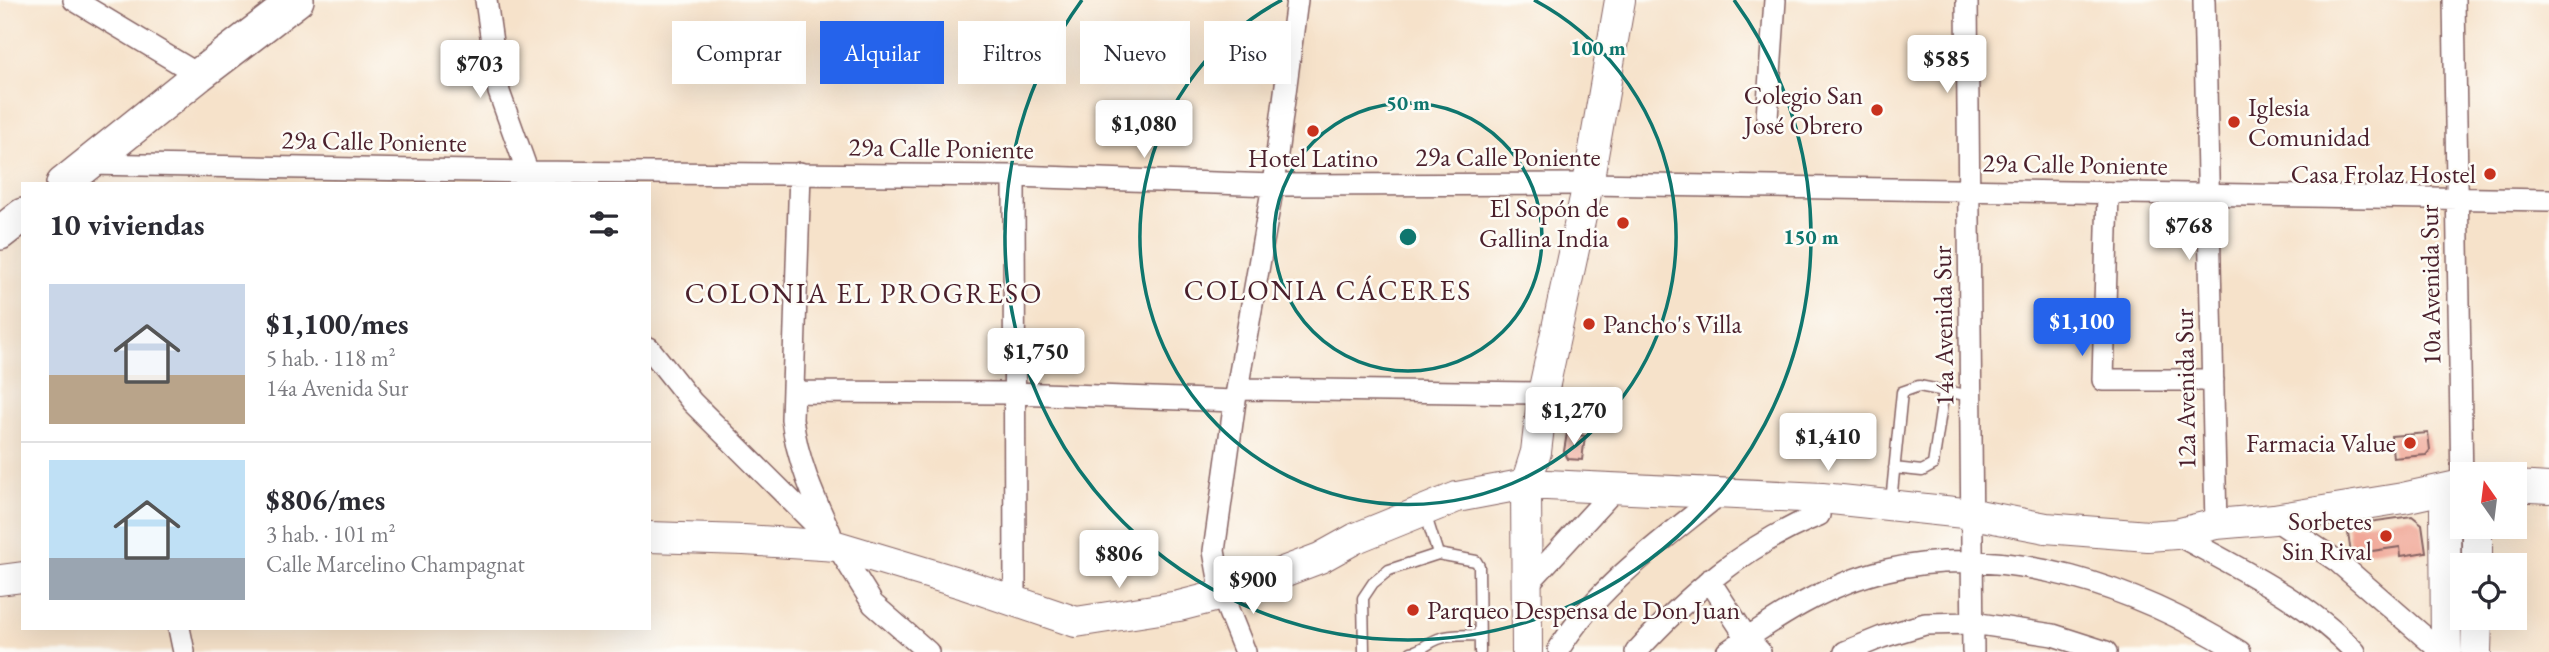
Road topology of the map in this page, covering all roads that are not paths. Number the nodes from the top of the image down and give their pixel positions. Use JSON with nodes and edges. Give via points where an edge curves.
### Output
{"nodes":[{"id":1,"x":74,"y":0,"type":"edge"},
{"id":2,"x":297,"y":0,"type":"edge"},
{"id":3,"x":486,"y":0,"type":"edge"},
{"id":4,"x":1297,"y":0,"type":"edge"},
{"id":5,"x":1620,"y":0,"type":"edge"},
{"id":6,"x":1776,"y":0,"type":"edge"},
{"id":7,"x":1967,"y":0,"type":"edge"},
{"id":8,"x":2204,"y":0,"type":"edge"},
{"id":9,"x":2454,"y":0,"type":"edge"},
{"id":10,"x":100,"y":7,"type":"edge"},
{"id":11,"x":199,"y":75,"type":"junction"},
{"id":12,"x":1768,"y":118,"type":"dead end"},
{"id":13,"x":800,"y":173,"type":"junction"},
{"id":14,"x":76,"y":174,"type":"edge"},
{"id":15,"x":387,"y":176,"type":"edge"},
{"id":16,"x":1014,"y":176,"type":"junction"},
{"id":17,"x":529,"y":178,"type":"edge"},
{"id":18,"x":1588,"y":184,"type":"junction"},
{"id":19,"x":1273,"y":185,"type":"junction"},
{"id":20,"x":1970,"y":190,"type":"junction"},
{"id":21,"x":2108,"y":193,"type":"junction"},
{"id":22,"x":2209,"y":194,"type":"junction"},
{"id":23,"x":2457,"y":199,"type":"junction"},
{"id":24,"x":2549,"y":200,"type":"edge"},
{"id":25,"x":21,"y":217,"type":"edge"},
{"id":26,"x":0,"y":233,"type":"edge"},
{"id":27,"x":651,"y":351,"type":"edge"},
{"id":28,"x":2213,"y":380,"type":"junction"},
{"id":29,"x":1944,"y":391,"type":"junction"},
{"id":30,"x":793,"y":392,"type":"junction"},
{"id":31,"x":1014,"y":393,"type":"junction"},
{"id":32,"x":1544,"y":393,"type":"junction"},
{"id":33,"x":1236,"y":395,"type":"junction"},
{"id":34,"x":1971,"y":396,"type":"junction"},
{"id":35,"x":2462,"y":462,"type":"edge"},
{"id":36,"x":1894,"y":468,"type":"junction"},
{"id":37,"x":1526,"y":484,"type":"junction"},
{"id":38,"x":2527,"y":487,"type":"edge"},
{"id":39,"x":2450,"y":488,"type":"edge"},
{"id":40,"x":2549,"y":488,"type":"edge"},
{"id":41,"x":1615,"y":489,"type":"junction"},
{"id":42,"x":1721,"y":494,"type":"junction"},
{"id":43,"x":2450,"y":503,"type":"edge"},
{"id":44,"x":1890,"y":505,"type":"junction"},
{"id":45,"x":1424,"y":509,"type":"junction"},
{"id":46,"x":1973,"y":514,"type":"junction"},
{"id":47,"x":1819,"y":515,"type":"dead end"},
{"id":48,"x":2274,"y":519,"type":"junction"},
{"id":49,"x":2216,"y":524,"type":"junction"},
{"id":50,"x":2176,"y":534,"type":"junction"},
{"id":51,"x":651,"y":537,"type":"edge"},
{"id":52,"x":837,"y":546,"type":"junction"},
{"id":53,"x":1438,"y":554,"type":"junction"},
{"id":54,"x":1973,"y":562,"type":"junction"},
{"id":55,"x":21,"y":577,"type":"edge"},
{"id":56,"x":0,"y":580,"type":"edge"},
{"id":57,"x":1709,"y":580,"type":"junction"},
{"id":58,"x":1526,"y":586,"type":"junction"},
{"id":59,"x":1222,"y":595,"type":"junction"},
{"id":60,"x":1015,"y":601,"type":"junction"},
{"id":61,"x":1973,"y":623,"type":"junction"},
{"id":62,"x":179,"y":630,"type":"edge"},
{"id":63,"x":2477,"y":630,"type":"edge"},
{"id":64,"x":1480,"y":635,"type":"junction"},
{"id":65,"x":1754,"y":645,"type":"edge"},
{"id":66,"x":1559,"y":649,"type":"dead end"},
{"id":67,"x":1424,"y":651,"type":"edge"},
{"id":68,"x":184,"y":652,"type":"edge"},
{"id":69,"x":928,"y":652,"type":"edge"},
{"id":70,"x":1245,"y":652,"type":"edge"},
{"id":71,"x":1364,"y":652,"type":"edge"},
{"id":72,"x":1411,"y":652,"type":"edge"},
{"id":73,"x":1480,"y":652,"type":"edge"},
{"id":74,"x":1527,"y":652,"type":"edge"},
{"id":75,"x":1636,"y":652,"type":"edge"},
{"id":76,"x":1727,"y":652,"type":"edge"},
{"id":77,"x":1845,"y":652,"type":"edge"},
{"id":78,"x":1973,"y":652,"type":"edge"},
{"id":79,"x":2106,"y":652,"type":"edge"},
{"id":80,"x":2240,"y":652,"type":"edge"},
{"id":81,"x":2356,"y":652,"type":"edge"},
{"id":82,"x":2444,"y":652,"type":"edge"},
{"id":83,"x":2476,"y":652,"type":"edge"}],
"edges":[{"from":1,"to":10,"type":"street"},
{"from":2,"to":11,"type":"main road"},
{"from":3,"to":17,"type":"street","via":[[499,92]]},
{"from":4,"to":19,"type":"street"},
{"from":5,"to":18,"type":"street"},
{"from":6,"to":12,"type":"street"},
{"from":7,"to":20,"type":"street","name":"14a Avenida Sur"},
{"from":8,"to":22,"type":"street","name":"12a Avenida Sur"},
{"from":9,"to":23,"type":"street","name":"10a Avenida Sur"},
{"from":10,"to":11,"type":"street"},
{"from":11,"to":14,"type":"main road"},
{"from":13,"to":16,"type":"street","name":"29a Calle Poniente"},
{"from":13,"to":17,"type":"street","name":"29a Calle Poniente"},
{"from":13,"to":30,"type":"street"},
{"from":14,"to":15,"type":"street","name":"29a Calle Poniente"},
{"from":15,"to":17,"type":"street","name":"29a Calle Poniente"},
{"from":16,"to":19,"type":"street","name":"29a Calle Poniente"},
{"from":16,"to":31,"type":"street"},
{"from":18,"to":19,"type":"street","name":"29a Calle Poniente"},
{"from":18,"to":20,"type":"street","name":"29a Calle Poniente"},
{"from":18,"to":32,"type":"street"},
{"from":19,"to":33,"type":"street"},
{"from":20,"to":21,"type":"street","name":"29a Calle Poniente"},
{"from":20,"to":34,"type":"street","name":"14a Avenida Sur"},
{"from":21,"to":22,"type":"street","name":"29a Calle Poniente"},
{"from":21,"to":28,"type":"street","via":[[2103,380]]},
{"from":22,"to":23,"type":"street","name":"29a Calle Poniente"},
{"from":22,"to":28,"type":"street","name":"12a Avenida Sur"},
{"from":23,"to":24,"type":"street","name":"29a Calle Poniente"},
{"from":23,"to":35,"type":"street","name":"10a Avenida Sur"},
{"from":25,"to":26,"type":"main road"},
{"from":27,"to":52,"type":"street","via":[[692,402]]},
{"from":28,"to":49,"type":"street","name":"12a Avenida Sur"},
{"from":29,"to":34,"type":"lane"},
{"from":29,"to":36,"type":"lane","via":[[1933,465],[1922,471]]},
{"from":29,"to":36,"type":"lane","via":[[1919,386],[1902,392]]},
{"from":30,"to":31,"type":"street"},
{"from":30,"to":52,"type":"street","via":[[794,437]]},
{"from":31,"to":33,"type":"street"},
{"from":31,"to":60,"type":"street"},
{"from":32,"to":33,"type":"street"},
{"from":32,"to":37,"type":"street","via":[[1536,452]]},
{"from":33,"to":59,"type":"street","via":[[1214,551]]},
{"from":34,"to":46,"type":"street","name":"14a Avenida Sur"},
{"from":36,"to":44,"type":"lane"},
{"from":37,"to":41,"type":"street"},
{"from":37,"to":45,"type":"street","via":[[1457,497]]},
{"from":37,"to":58,"type":"street"},
{"from":38,"to":40,"type":"street"},
{"from":39,"to":48,"type":"street"},
{"from":41,"to":42,"type":"street"},
{"from":41,"to":58,"type":"street"},
{"from":42,"to":44,"type":"street"},
{"from":42,"to":66,"type":"street","via":[[1612,585]]},
{"from":43,"to":82,"type":"street","via":[[2445,510]]},
{"from":44,"to":46,"type":"street"},
{"from":45,"to":53,"type":"lane"},
{"from":45,"to":59,"type":"street","via":[[1320,558]]},
{"from":46,"to":50,"type":"street","via":[[2121,536]]},
{"from":46,"to":54,"type":"street","name":"14a Avenida Sur"},
{"from":47,"to":57,"type":"street","via":[[1768,540]]},
{"from":48,"to":49,"type":"street"},
{"from":48,"to":82,"type":"street","via":[[2337,561]]},
{"from":49,"to":50,"type":"street"},
{"from":50,"to":81,"type":"street","via":[[2274,589]]},
{"from":51,"to":52,"type":"street"},
{"from":52,"to":60,"type":"street"},
{"from":52,"to":69,"type":"street","via":[[873,604]]},
{"from":53,"to":64,"type":"lane","via":[[1476,561],[1479,566]]},
{"from":53,"to":71,"type":"lane","via":[[1389,570],[1373,583],[1363,598]]},
{"from":54,"to":61,"type":"street","name":"14a Avenida Sur"},
{"from":54,"to":65,"type":"street","via":[[1923,564],[1868,576],[1809,600]]},
{"from":54,"to":80,"type":"street","via":[[2058,572],[2095,582],[2172,614]]},
{"from":55,"to":56,"type":"street"},
{"from":57,"to":65,"type":"street"},
{"from":57,"to":75,"type":"street"},
{"from":58,"to":74,"type":"street"},
{"from":59,"to":60,"type":"street","via":[[1076,622]]},
{"from":59,"to":70,"type":"street"},
{"from":61,"to":77,"type":"street","via":[[1925,624]]},
{"from":61,"to":78,"type":"street","name":"14a Avenida Sur"},
{"from":61,"to":79,"type":"street","via":[[2053,635]]},
{"from":62,"to":68,"type":"street"},
{"from":63,"to":83,"type":"street"},
{"from":64,"to":67,"type":"lane","via":[[1435,640]]},
{"from":64,"to":73,"type":"lane"},
{"from":65,"to":76,"type":"street"},
{"from":67,"to":72,"type":"lane"}]}
